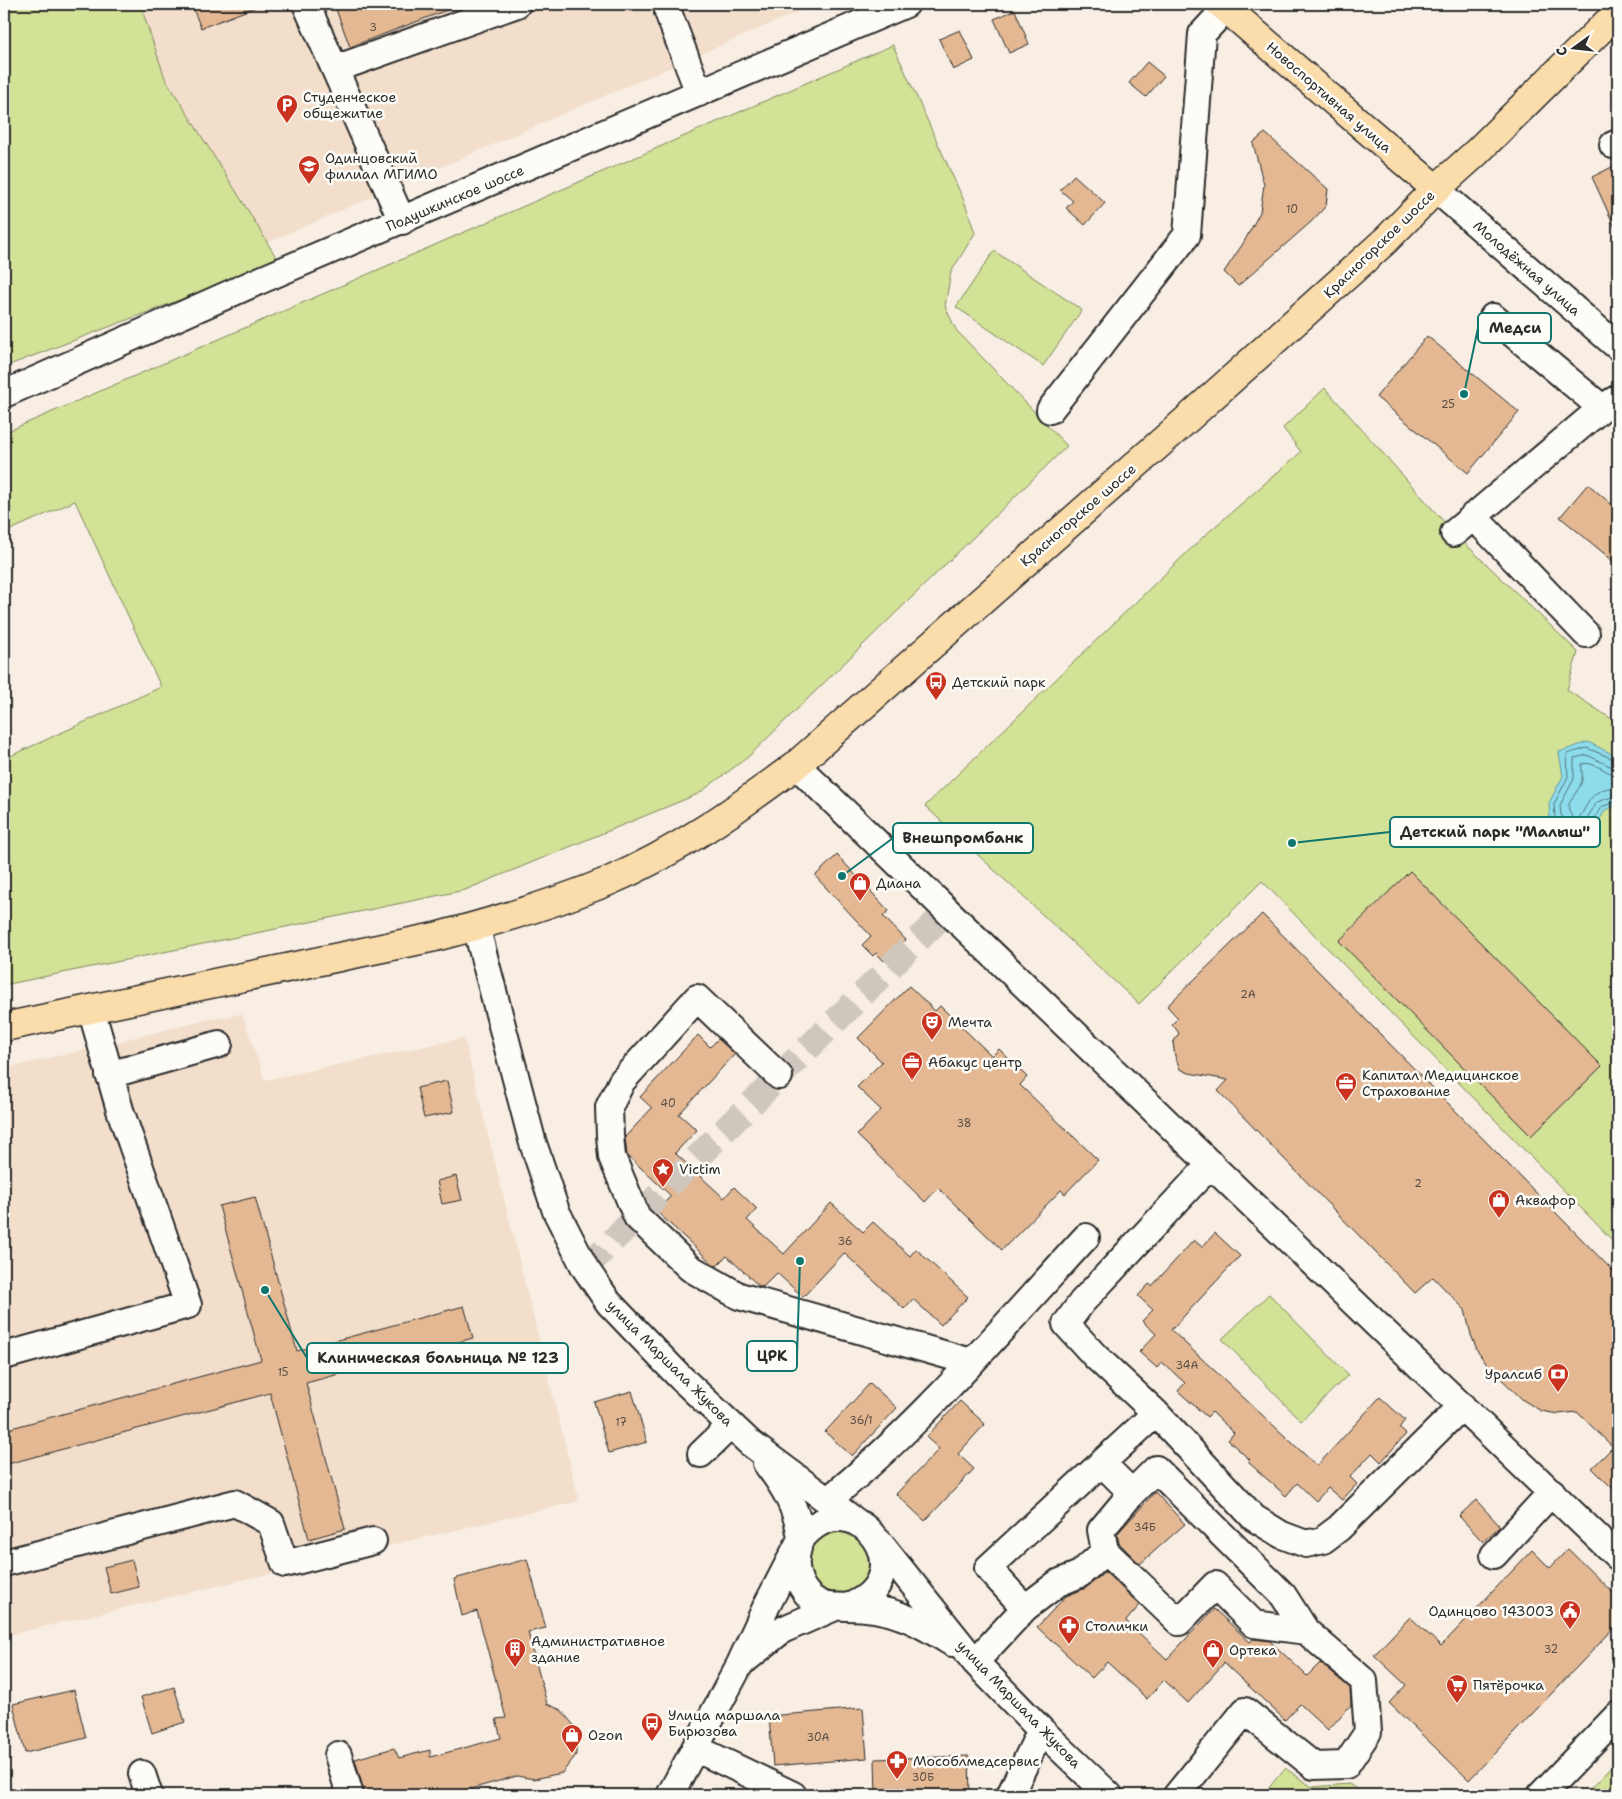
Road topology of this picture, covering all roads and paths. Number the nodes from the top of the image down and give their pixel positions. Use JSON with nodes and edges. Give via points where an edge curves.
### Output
{"nodes":[{"id":1,"x":306,"y":4,"type":"edge"},
{"id":2,"x":517,"y":4,"type":"edge"},
{"id":3,"x":906,"y":4,"type":"edge"},
{"id":4,"x":1224,"y":6,"type":"edge"},
{"id":5,"x":670,"y":7,"type":"edge"},
{"id":6,"x":1618,"y":12,"type":"edge"},
{"id":7,"x":335,"y":69,"type":"junction"},
{"id":8,"x":699,"y":93,"type":"junction"},
{"id":9,"x":1436,"y":189,"type":"junction"},
{"id":10,"x":402,"y":221,"type":"junction"},
{"id":11,"x":1493,"y":317,"type":"dead end"},
{"id":12,"x":1618,"y":348,"type":"edge"},
{"id":13,"x":4,"y":394,"type":"edge"},
{"id":14,"x":1610,"y":403,"type":"edge"},
{"id":15,"x":1050,"y":410,"type":"dead end"},
{"id":16,"x":1586,"y":634,"type":"dead end"},
{"id":17,"x":796,"y":765,"type":"junction"},
{"id":18,"x":476,"y":926,"type":"junction"},
{"id":19,"x":91,"y":1009,"type":"junction"},
{"id":20,"x":4,"y":1027,"type":"edge"},
{"id":21,"x":219,"y":1044,"type":"dead end"},
{"id":22,"x":109,"y":1075,"type":"junction"},
{"id":23,"x":779,"y":1076,"type":"dead end"},
{"id":24,"x":1211,"y":1164,"type":"junction"},
{"id":25,"x":1086,"y":1237,"type":"dead end"},
{"id":26,"x":4,"y":1356,"type":"edge"},
{"id":27,"x":971,"y":1362,"type":"junction"},
{"id":28,"x":1462,"y":1406,"type":"junction"},
{"id":29,"x":1156,"y":1413,"type":"junction"},
{"id":30,"x":731,"y":1425,"type":"junction"},
{"id":31,"x":750,"y":1443,"type":"junction"},
{"id":32,"x":701,"y":1454,"type":"dead end"},
{"id":33,"x":1102,"y":1463,"type":"junction"},
{"id":34,"x":1552,"y":1492,"type":"junction"},
{"id":35,"x":1132,"y":1493,"type":"junction"},
{"id":36,"x":828,"y":1500,"type":"junction"},
{"id":37,"x":868,"y":1532,"type":"junction"},
{"id":38,"x":373,"y":1541,"type":"dead end"},
{"id":39,"x":800,"y":1542,"type":"junction"},
{"id":40,"x":1105,"y":1551,"type":"junction"},
{"id":41,"x":1494,"y":1555,"type":"dead end"},
{"id":42,"x":1618,"y":1557,"type":"edge"},
{"id":43,"x":4,"y":1563,"type":"edge"},
{"id":44,"x":841,"y":1607,"type":"junction"},
{"id":45,"x":1025,"y":1608,"type":"junction"},
{"id":46,"x":1306,"y":1631,"type":"junction"},
{"id":47,"x":970,"y":1657,"type":"junction"},
{"id":48,"x":740,"y":1664,"type":"junction"},
{"id":49,"x":1618,"y":1715,"type":"edge"},
{"id":50,"x":1041,"y":1730,"type":"junction"},
{"id":51,"x":695,"y":1748,"type":"junction"},
{"id":52,"x":338,"y":1755,"type":"dead end"},
{"id":53,"x":350,"y":1795,"type":"edge"},
{"id":54,"x":670,"y":1795,"type":"edge"},
{"id":55,"x":793,"y":1795,"type":"edge"},
{"id":56,"x":1010,"y":1795,"type":"edge"},
{"id":57,"x":1109,"y":1795,"type":"edge"},
{"id":58,"x":1177,"y":1795,"type":"edge"},
{"id":59,"x":1540,"y":1795,"type":"edge"}],
"edges":[{"from":1,"to":7,"type":"street"},
{"from":2,"to":7,"type":"street"},
{"from":3,"to":8,"type":"street","name":"Подушкинское шоссе"},
{"from":4,"to":9,"type":"main road","name":"Новоспортивная улица"},
{"from":4,"to":15,"type":"street","via":[[1202,34],[1187,235]]},
{"from":5,"to":8,"type":"street"},
{"from":6,"to":9,"type":"main road","name":"Красногорское шоссе"},
{"from":7,"to":10,"type":"street"},
{"from":8,"to":10,"type":"street","name":"Подушкинское шоссе"},
{"from":9,"to":12,"type":"street","name":"Молодёжная улица"},
{"from":9,"to":17,"type":"main road","name":"Красногорское шоссе","via":[[1386,240],[1174,431]]},
{"from":10,"to":13,"type":"street","name":"Подушкинское шоссе"},
{"from":11,"to":14,"type":"street"},
{"from":14,"to":16,"type":"street","via":[[1463,525]]},
{"from":17,"to":18,"type":"main road","name":"Красногорское шоссе","via":[[692,838],[648,862],[577,893]]},
{"from":17,"to":24,"type":"street"},
{"from":18,"to":19,"type":"main road","name":"Красногорское шоссе"},
{"from":18,"to":30,"type":"street","name":"улица Маршала Жукова","via":[[532,1140],[556,1211],[572,1244],[609,1303]]},
{"from":19,"to":20,"type":"main road","name":"Красногорское шоссе"},
{"from":19,"to":22,"type":"street"},
{"from":21,"to":22,"type":"street"},
{"from":22,"to":26,"type":"street","via":[[188,1305]]},
{"from":23,"to":27,"type":"street","via":[[697,998],[622,1080],[609,1107],[612,1157],[637,1217],[690,1268],[739,1296]]},
{"from":24,"to":28,"type":"street"},
{"from":24,"to":29,"type":"street","via":[[1082,1302],[1066,1324]]},
{"from":25,"to":27,"type":"street"},
{"from":27,"to":36,"type":"street","via":[[867,1467]]},
{"from":28,"to":29,"type":"street","via":[[1339,1528],[1323,1540],[1306,1544],[1282,1535],[1254,1518]]},
{"from":28,"to":34,"type":"street"},
{"from":29,"to":33,"type":"street"},
{"from":30,"to":31,"type":"street","name":"улица Маршала Жукова"},
{"from":30,"to":32,"type":"street"},
{"from":31,"to":36,"type":"street","name":"улица Маршала Жукова"},
{"from":31,"to":39,"type":"street","via":[[788,1496],[796,1512]]},
{"from":33,"to":35,"type":"street"},
{"from":33,"to":45,"type":"street","via":[[988,1568]]},
{"from":34,"to":41,"type":"street"},
{"from":34,"to":42,"type":"street"},
{"from":35,"to":40,"type":"street","via":[[1100,1530]]},
{"from":35,"to":46,"type":"street","via":[[1156,1469],[1283,1595]]},
{"from":36,"to":37,"type":"street","name":"улица Маршала Жукова"},
{"from":37,"to":39,"type":"street","via":[[844,1519],[827,1520],[808,1531]]},
{"from":37,"to":44,"type":"street","via":[[882,1551],[882,1575],[869,1596]]},
{"from":37,"to":47,"type":"street","name":"улица Маршала Жукова"},
{"from":38,"to":43,"type":"street","via":[[285,1564],[271,1522],[235,1503]]},
{"from":39,"to":44,"type":"street","via":[[795,1568],[801,1585],[813,1599],[824,1605]]},
{"from":39,"to":48,"type":"street"},
{"from":40,"to":45,"type":"street","via":[[1080,1574],[1058,1583]]},
{"from":40,"to":46,"type":"street","via":[[1179,1622],[1215,1585],[1254,1624]]},
{"from":44,"to":47,"type":"street","via":[[874,1609],[900,1616],[926,1627]]},
{"from":44,"to":48,"type":"street","via":[[782,1630]]},
{"from":45,"to":47,"type":"street"},
{"from":46,"to":58,"type":"street","via":[[1364,1681],[1368,1732],[1346,1765],[1314,1766],[1245,1711]]},
{"from":47,"to":50,"type":"street","name":"улица Маршала Жукова"},
{"from":48,"to":51,"type":"street"},
{"from":49,"to":59,"type":"street"},
{"from":50,"to":56,"type":"street"},
{"from":50,"to":57,"type":"street","name":"улица Маршала Жукова"},
{"from":51,"to":54,"type":"street"},
{"from":51,"to":55,"type":"street"},
{"from":52,"to":53,"type":"street"}]}
